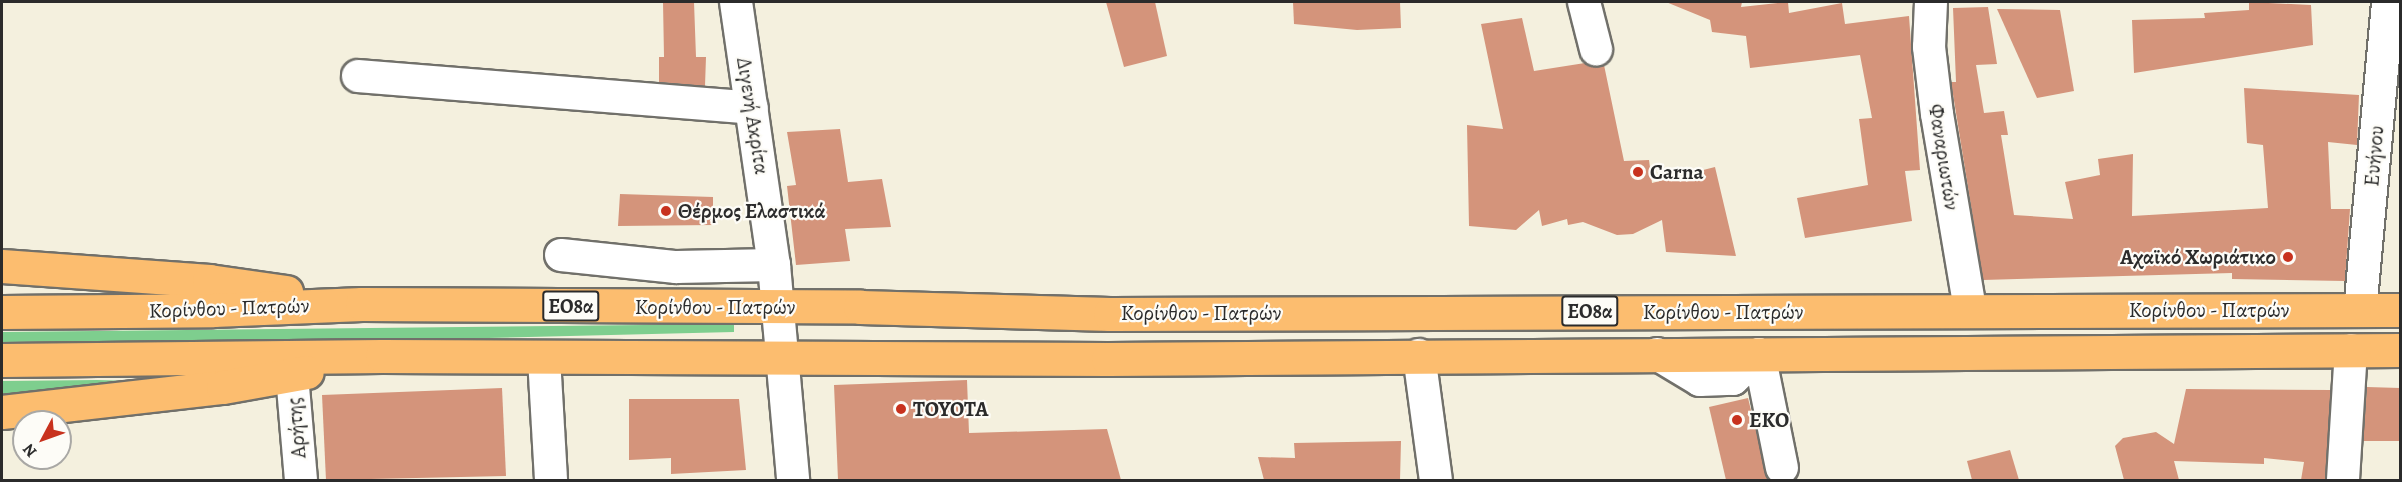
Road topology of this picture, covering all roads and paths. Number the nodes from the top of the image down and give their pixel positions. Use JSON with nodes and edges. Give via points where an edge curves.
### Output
{"nodes":[{"id":1,"x":736,"y":2,"type":"edge"},
{"id":2,"x":1584,"y":2,"type":"edge"},
{"id":3,"x":1931,"y":2,"type":"edge"},
{"id":4,"x":2388,"y":2,"type":"edge"},
{"id":5,"x":1596,"y":49,"type":"dead end"},
{"id":6,"x":358,"y":76,"type":"dead end"},
{"id":7,"x":752,"y":108,"type":"junction"},
{"id":8,"x":561,"y":255,"type":"dead end"},
{"id":9,"x":774,"y":265,"type":"junction"},
{"id":10,"x":2,"y":266,"type":"edge"},
{"id":11,"x":362,"y":304,"type":"junction"},
{"id":12,"x":779,"y":307,"type":"junction"},
{"id":13,"x":1970,"y":310,"type":"junction"},
{"id":14,"x":2360,"y":310,"type":"junction"},
{"id":15,"x":2400,"y":310,"type":"edge"},
{"id":16,"x":2,"y":312,"type":"edge"},
{"id":17,"x":2351,"y":350,"type":"junction"},
{"id":18,"x":2400,"y":350,"type":"edge"},
{"id":19,"x":1759,"y":354,"type":"junction"},
{"id":20,"x":382,"y":356,"type":"junction"},
{"id":21,"x":784,"y":356,"type":"junction"},
{"id":22,"x":1419,"y":356,"type":"junction"},
{"id":23,"x":544,"y":358,"type":"junction"},
{"id":24,"x":2,"y":360,"type":"edge"},
{"id":25,"x":292,"y":375,"type":"junction"},
{"id":26,"x":2,"y":412,"type":"edge"},
{"id":27,"x":1782,"y":468,"type":"dead end"},
{"id":28,"x":301,"y":480,"type":"edge"},
{"id":29,"x":551,"y":480,"type":"edge"},
{"id":30,"x":793,"y":480,"type":"edge"},
{"id":31,"x":1436,"y":480,"type":"edge"},
{"id":32,"x":2343,"y":480,"type":"edge"}],
"edges":[{"from":1,"to":7,"type":"street","name":"Διγενή Ακρίτα"},
{"from":2,"to":5,"type":"street"},
{"from":3,"to":13,"type":"street","name":"Φαναριωτών","via":[[1929,47],[1936,114]]},
{"from":4,"to":14,"type":"street","name":"Ευήνου"},
{"from":6,"to":7,"type":"street"},
{"from":7,"to":9,"type":"street","name":"Διγενή Ακρίτα"},
{"from":8,"to":9,"type":"street","via":[[676,267]]},
{"from":9,"to":12,"type":"street","name":"Διγενή Ακρίτα"},
{"from":10,"to":11,"type":"highway","via":[[209,281]]},
{"from":11,"to":12,"type":"highway","name":"Κορίνθου - Πατρών","number":"ΕΟ8α"},
{"from":11,"to":16,"type":"highway","name":"Κορίνθου - Πατρών","number":"ΕΟ8α"},
{"from":12,"to":13,"type":"highway","name":"Κορίνθου - Πατρών","number":"ΕΟ8α","via":[[1110,314]]},
{"from":12,"to":21,"type":"street","name":"Διγενή Ακρίτα"},
{"from":13,"to":14,"type":"highway","name":"Κορίνθου - Πατρών","number":"ΕΟ8α"},
{"from":14,"to":15,"type":"highway","name":"Κορίνθου - Πατρών","number":"ΕΟ8α"},
{"from":17,"to":18,"type":"highway","name":"Κορίνθου - Πατρών","number":"ΕΟ8α"},
{"from":17,"to":19,"type":"highway","name":"Κορίνθου - Πατρών","number":"ΕΟ8α"},
{"from":17,"to":32,"type":"street"},
{"from":19,"to":22,"type":"highway","name":"Κορίνθου - Πατρών","number":"ΕΟ8α"},
{"from":19,"to":27,"type":"street"},
{"from":20,"to":23,"type":"highway","name":"Κορίνθου - Πατρών","number":"ΕΟ8α"},
{"from":20,"to":24,"type":"highway","name":"Κορίνθου - Πατρών","number":"ΕΟ8α"},
{"from":20,"to":25,"type":"highway"},
{"from":21,"to":22,"type":"highway","name":"Κορίνθου - Πατρών","number":"ΕΟ8α"},
{"from":21,"to":23,"type":"highway","name":"Κορίνθου - Πατρών","number":"ΕΟ8α"},
{"from":21,"to":30,"type":"street","name":"Διγενή Ακρίτα"},
{"from":22,"to":31,"type":"street"},
{"from":23,"to":29,"type":"street"},
{"from":25,"to":26,"type":"highway"},
{"from":25,"to":28,"type":"street","name":"Αρήτης"}]}
